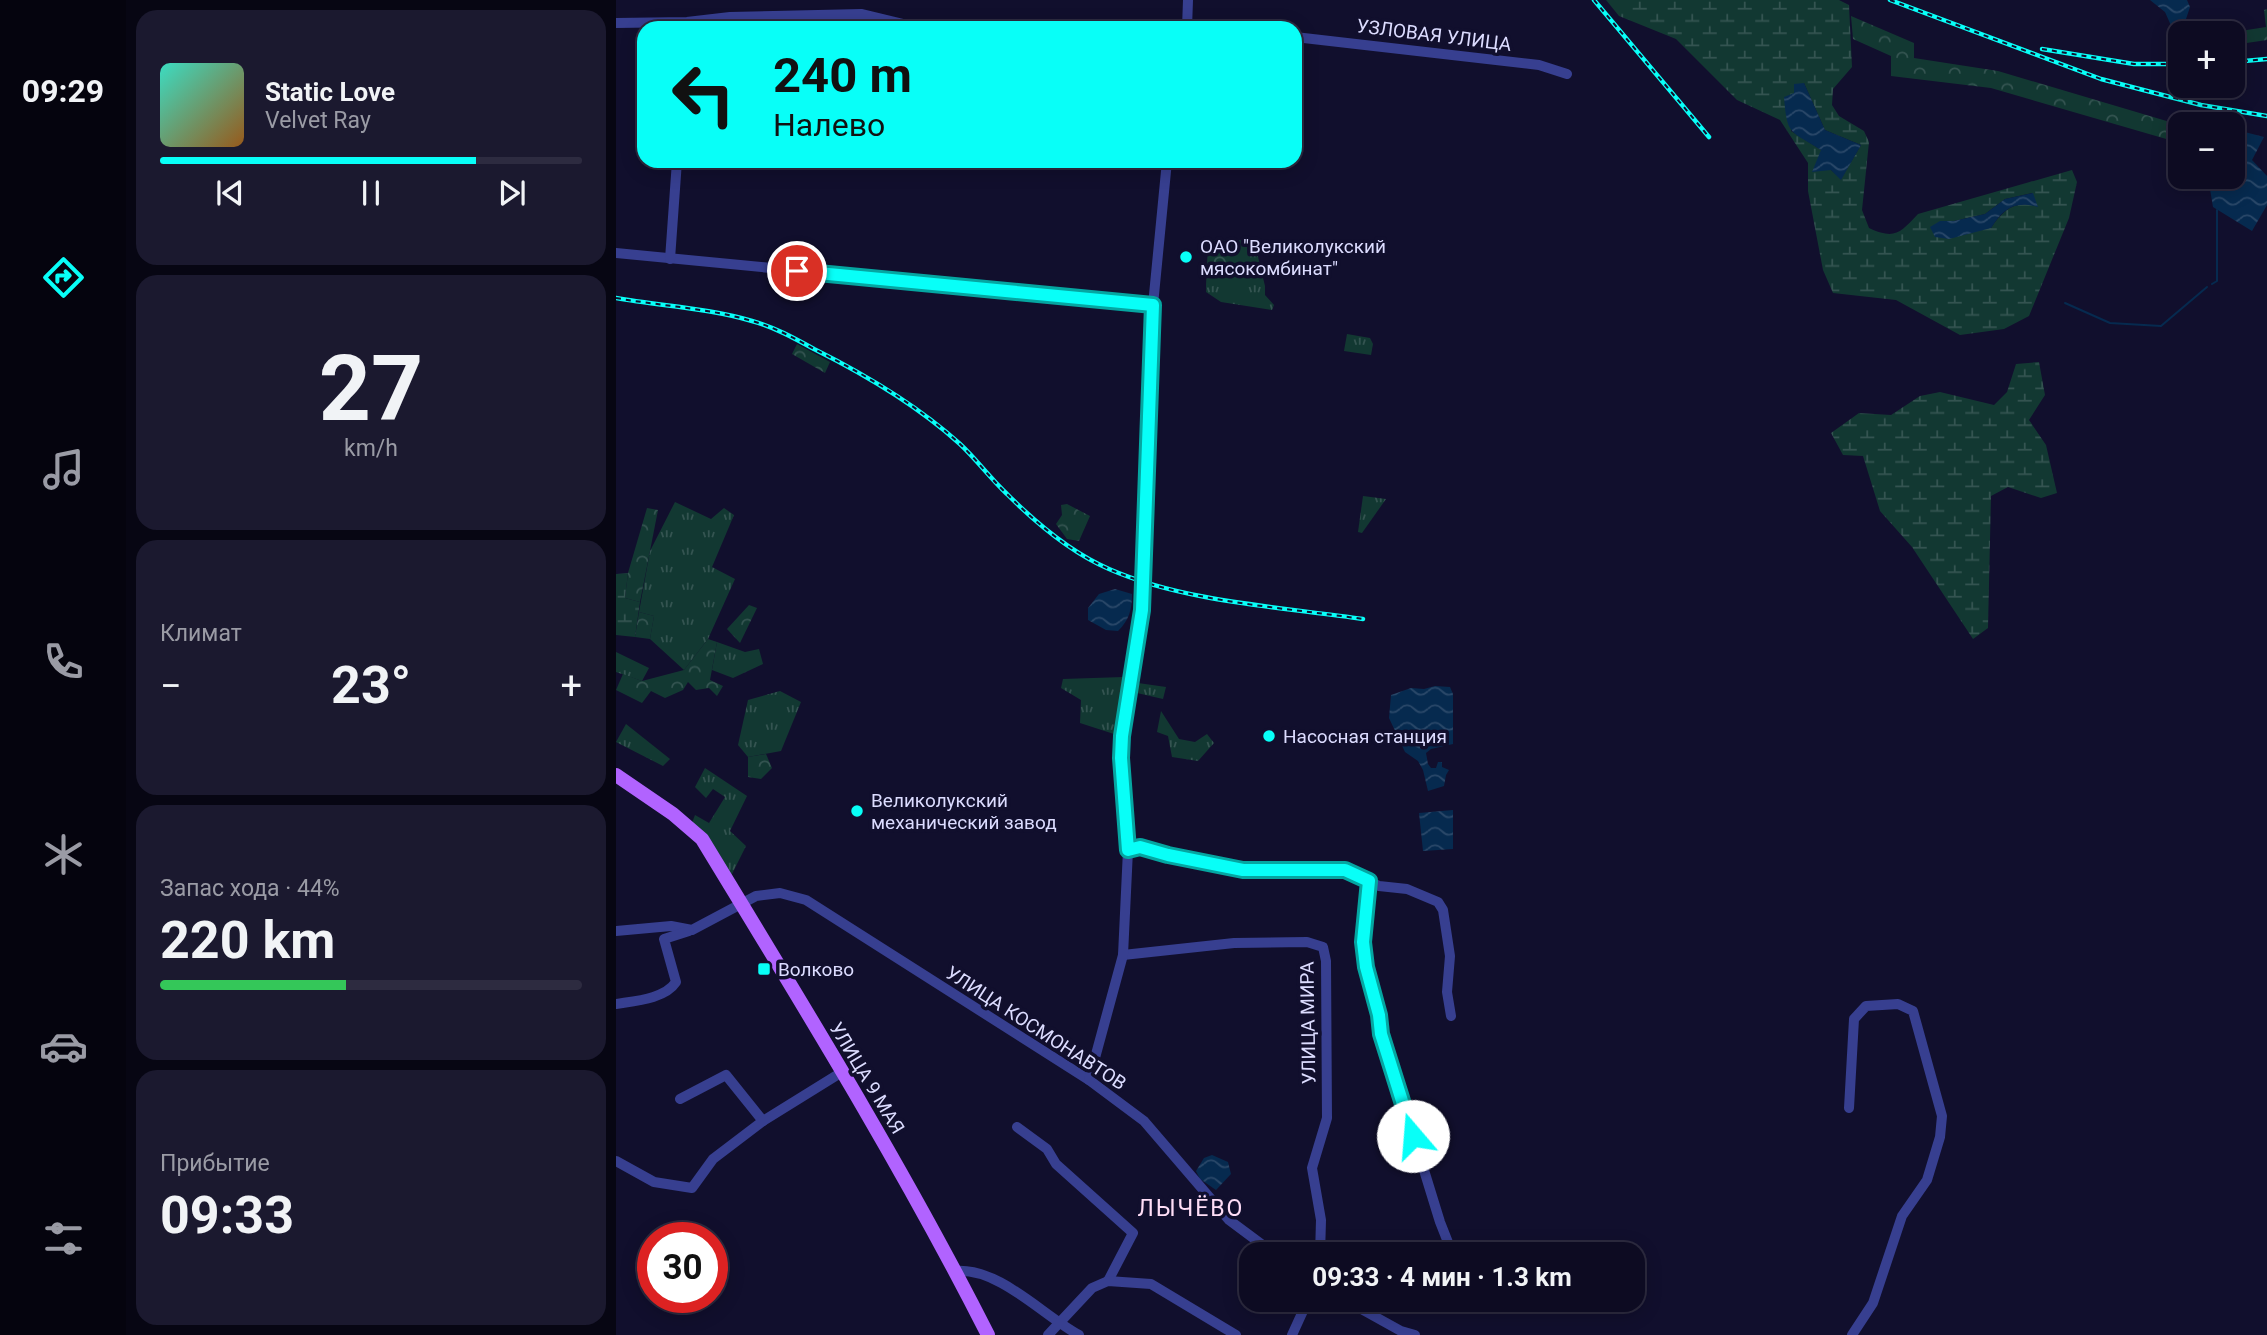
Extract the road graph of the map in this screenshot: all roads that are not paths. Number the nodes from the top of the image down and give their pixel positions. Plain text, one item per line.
1 (863, 0) edge
2 (1188, 0) edge
3 (862, 14) junction
4 (706, 21) edge
5 (890, 21) edge
6 (1187, 21) edge
7 (616, 23) edge
8 (637, 24) edge
9 (1302, 38) edge
10 (1567, 74) dead end
11 (676, 168) edge
12 (1166, 168) edge
13 (616, 253) edge
14 (670, 258) junction
15 (1153, 305) junction
16 (616, 775) edge
17 (1128, 850) junction
18 (1369, 881) junction
19 (741, 904) junction
20 (692, 930) junction
21 (616, 931) edge
22 (1123, 955) junction
23 (616, 1004) edge
24 (1451, 1016) dead end
25 (842, 1072) junction
26 (1088, 1080) junction
27 (680, 1099) dead end
28 (1849, 1108) dead end
29 (763, 1121) junction
30 (1017, 1127) dead end
31 (616, 1161) edge
32 (1259, 1242) edge
33 (1320, 1242) edge
34 (1447, 1242) edge
35 (956, 1271) junction
36 (1108, 1280) junction
37 (1303, 1312) edge
38 (1367, 1312) edge
39 (1058, 1324) junction
40 (988, 1335) edge
41 (1048, 1335) edge
42 (1079, 1335) edge
43 (1236, 1335) edge
44 (1292, 1335) edge
45 (1415, 1335) edge
46 (1852, 1335) edge

1 - 3 street
2 - 6 street
3 - 4 street
3 - 5 street
7 - 8 street
9 - 10 street, УЗЛОВАЯ УЛИЦА
11 - 14 street
12 - 15 street
13 - 14 street
14 - 15 street
15 - 17 street
16 - 19 main road, УЛИЦА 9 МАЯ
17 - 18 street
17 - 22 street
18 - 24 street
18 - 34 street
19 - 20 street, УЛИЦА КОСМОНАВТОВ
19 - 25 main road, УЛИЦА 9 МАЯ
19 - 26 street, УЛИЦА КОСМОНАВТОВ
20 - 21 street
20 - 23 street
22 - 26 street
22 - 33 street, УЛИЦА МИРА
25 - 29 street
25 - 35 main road, УЛИЦА 9 МАЯ
26 - 32 street, УЛИЦА КОСМОНАВТОВ
27 - 29 street
28 - 46 street
29 - 31 street
30 - 36 street
35 - 39 street
35 - 40 main road, УЛИЦА 9 МАЯ
36 - 39 street
36 - 43 street
37 - 44 street
38 - 45 street
39 - 41 street
39 - 42 street

